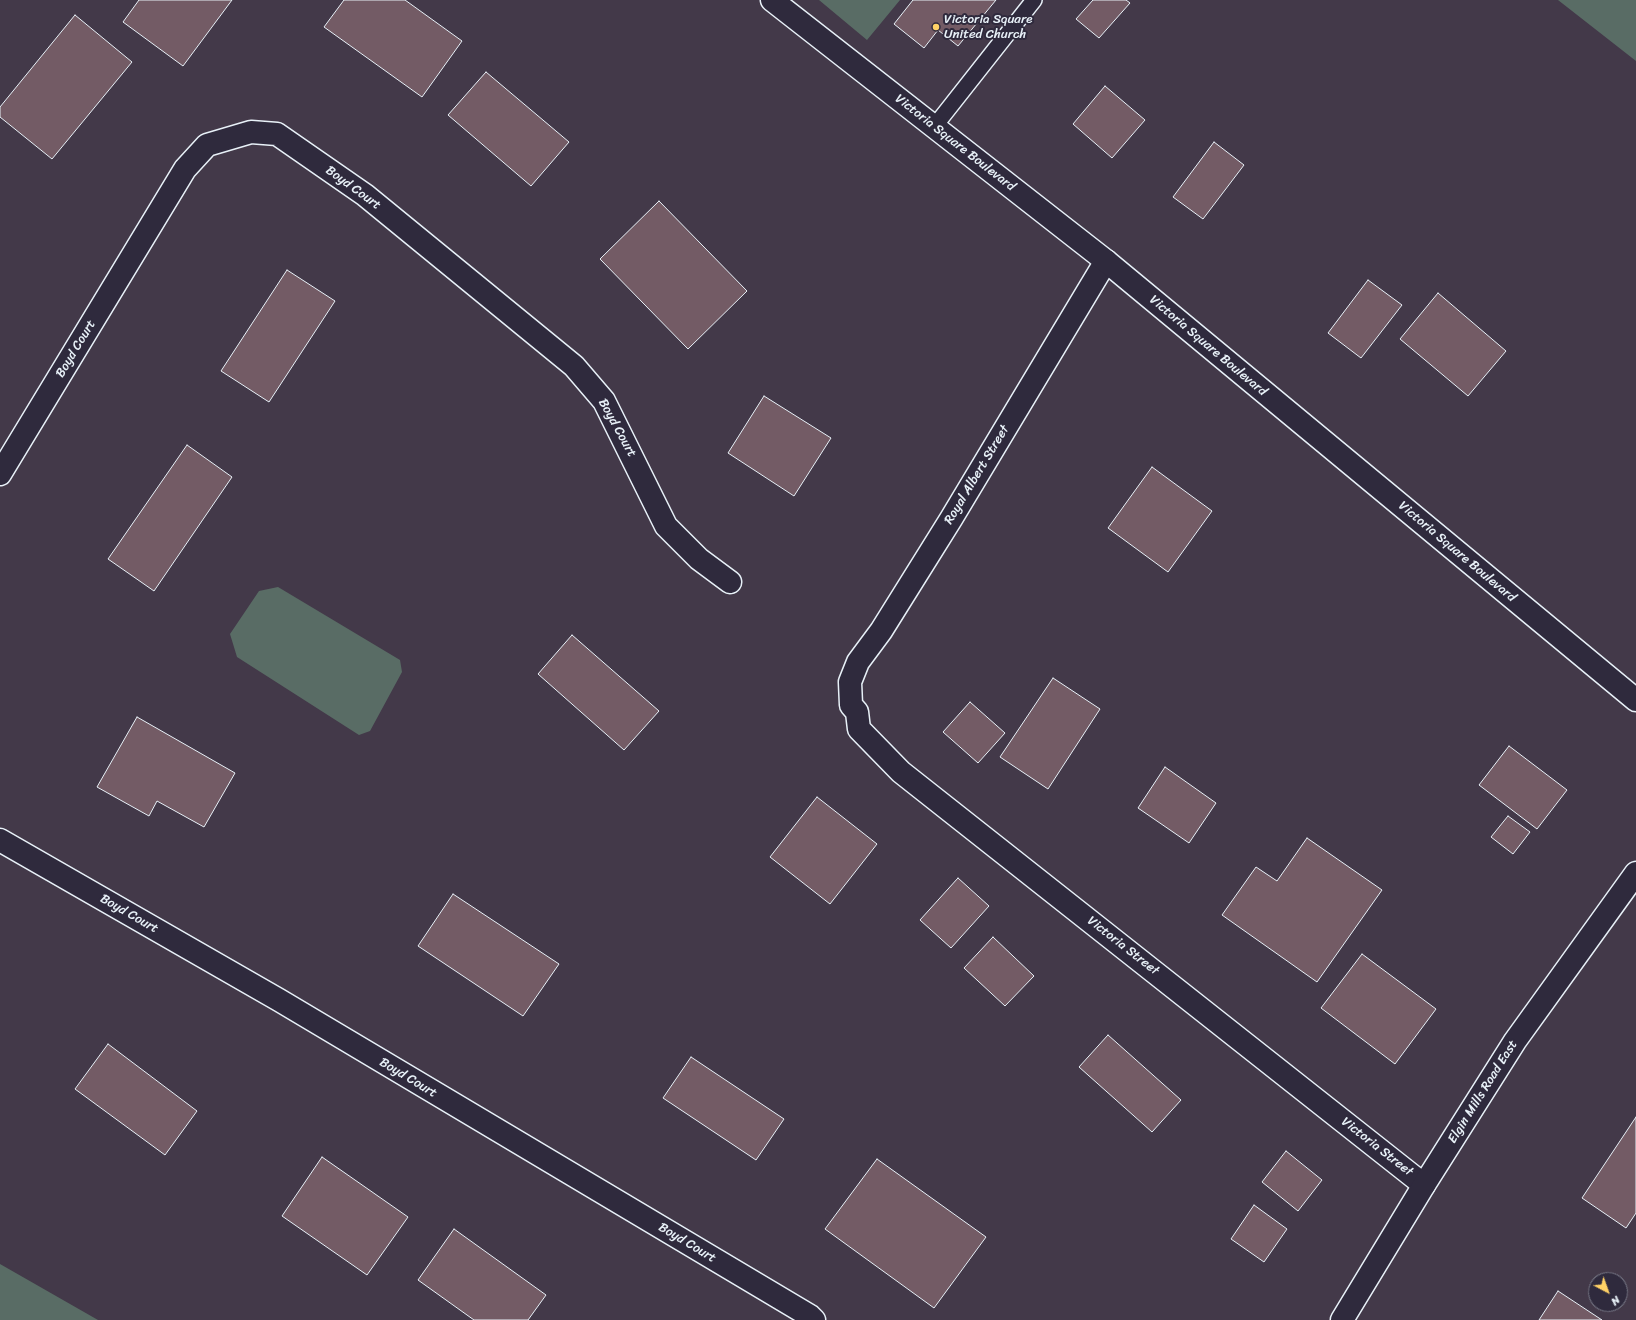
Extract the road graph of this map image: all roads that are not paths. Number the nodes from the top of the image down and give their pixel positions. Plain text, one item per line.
1 (772, 0) edge
2 (1034, 0) edge
3 (934, 127) junction
4 (1106, 261) junction
5 (0, 474) edge
6 (730, 582) dead end
7 (850, 688) joint
8 (1636, 700) edge
9 (0, 840) edge
10 (1636, 873) edge
11 (1424, 1184) junction
12 (814, 1320) edge
13 (1342, 1320) edge

1 - 3 street, Victoria Square Boulevard
2 - 3 lane
3 - 4 street, Victoria Square Boulevard
4 - 7 street, Royal Albert Street
4 - 8 street, Victoria Square Boulevard
5 - 6 street, Boyd Court
7 - 11 street, Victoria Street
9 - 12 street, Boyd Court
10 - 11 street, Elgin Mills Road East
11 - 13 street, Elgin Mills Road East

